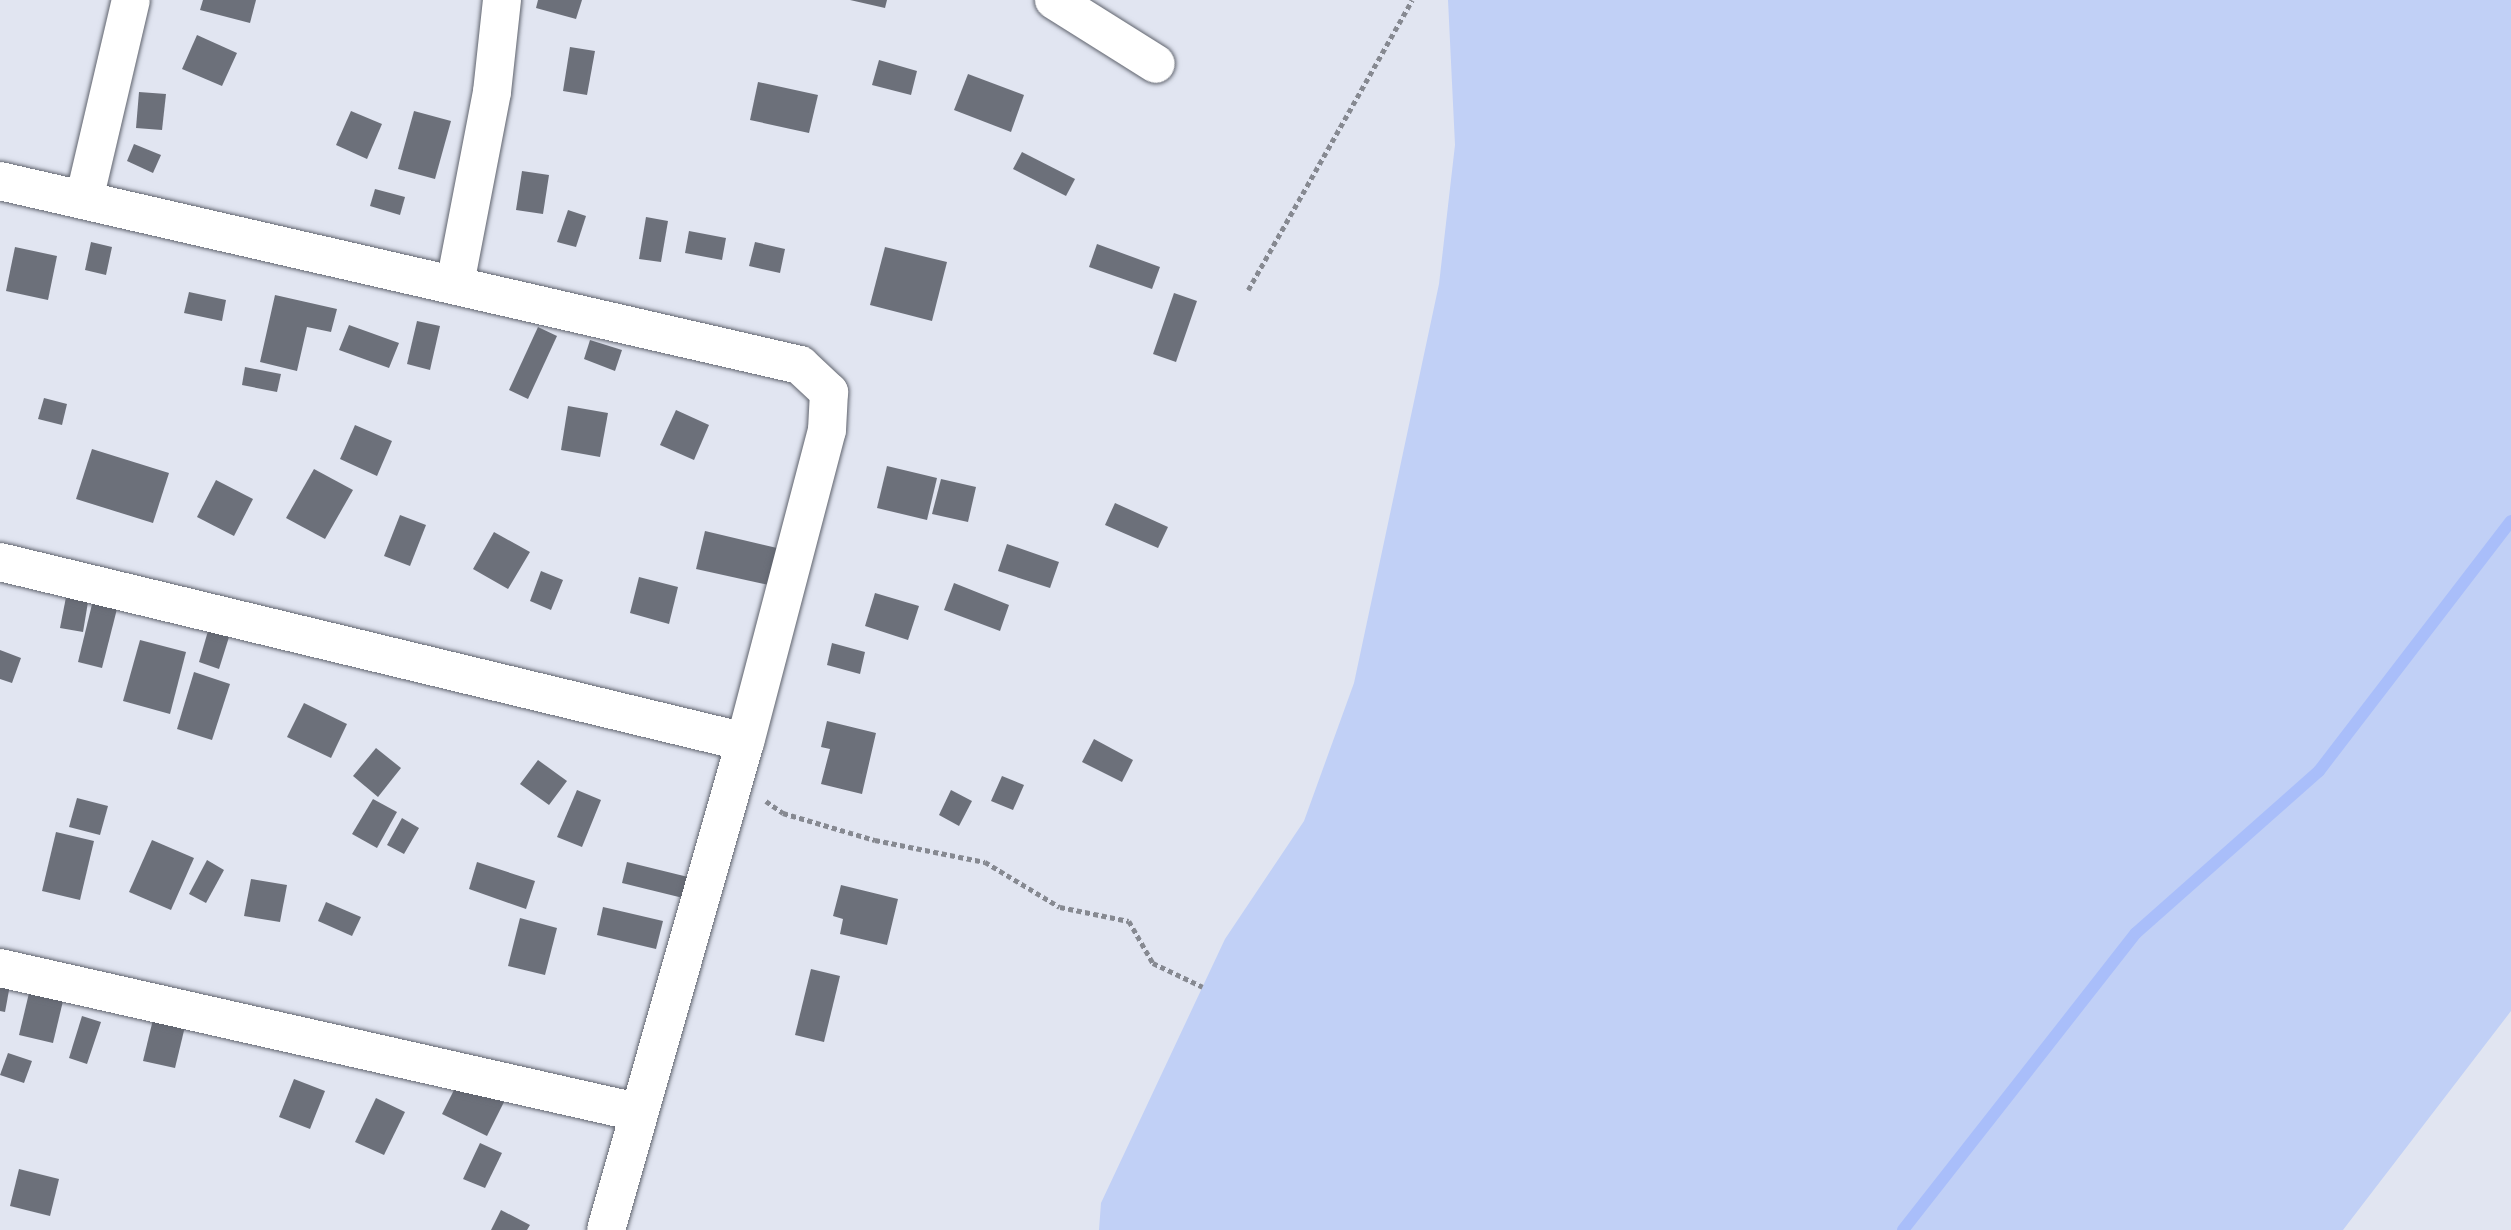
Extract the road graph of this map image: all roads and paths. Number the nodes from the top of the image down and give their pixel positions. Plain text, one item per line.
1 (131, 0) edge
2 (502, 0) edge
3 (1054, 0) edge
4 (1412, 0) edge
5 (1156, 64) dead end
6 (0, 181) edge
7 (84, 200) junction
8 (455, 284) junction
9 (1248, 290) dead end
10 (0, 562) edge
11 (745, 742) junction
12 (734, 778) junction
13 (0, 968) edge
14 (1203, 987) dead end
15 (637, 1112) junction
16 (606, 1230) edge

1 - 7 street
2 - 8 street
3 - 5 street
4 - 9 path
6 - 7 street
7 - 8 street
8 - 11 street
10 - 11 street
11 - 12 street
12 - 14 path
12 - 15 street
13 - 15 street
15 - 16 street

